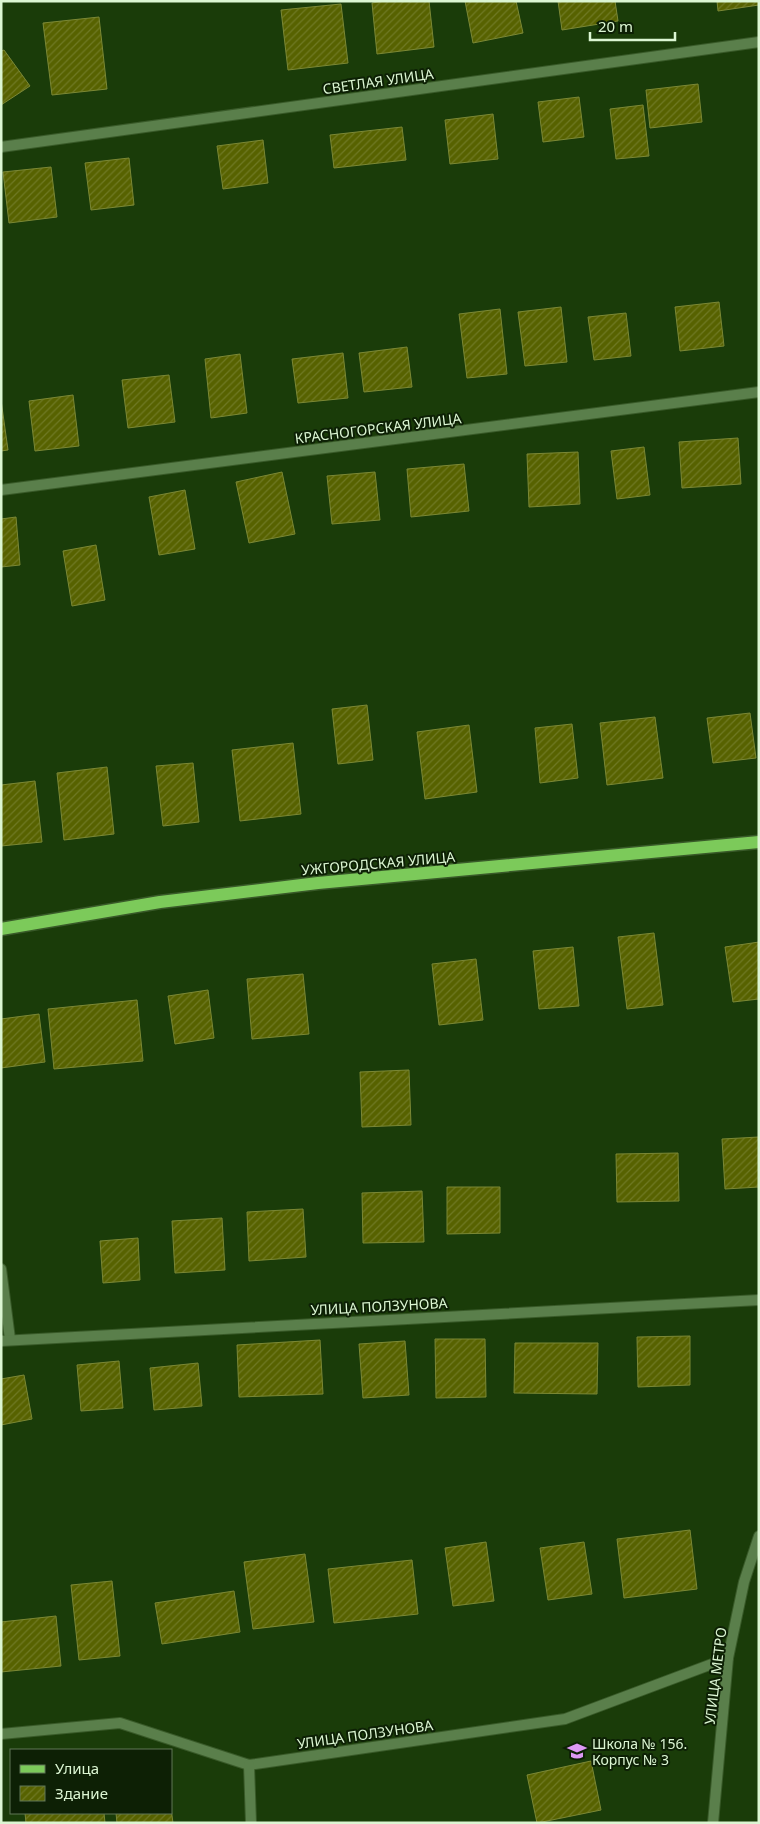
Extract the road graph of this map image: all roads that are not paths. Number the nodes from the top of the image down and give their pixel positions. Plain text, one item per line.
1 (759, 42) edge
2 (1, 147) edge
3 (759, 392) edge
4 (1, 490) edge
5 (759, 842) edge
6 (1, 929) edge
7 (1, 1269) edge
8 (759, 1300) edge
9 (6, 1340) edge
10 (759, 1536) edge
11 (728, 1658) junction
12 (1, 1734) edge
13 (249, 1765) junction
14 (251, 1823) edge
15 (713, 1823) edge

1 - 2 street, СВЕТЛАЯ УЛИЦА
3 - 4 street, КРАСНОГОРСКАЯ УЛИЦА
5 - 6 main road, УЖГОРОДСКАЯ УЛИЦА
7 - 9 street
8 - 9 street, УЛИЦА ПОЛЗУНОВА
10 - 11 street, УЛИЦА МЕТРО
11 - 13 street, УЛИЦА ПОЛЗУНОВА
11 - 15 street, УЛИЦА МЕТРО
12 - 13 street, УЛИЦА ПОЛЗУНОВА
13 - 14 street

